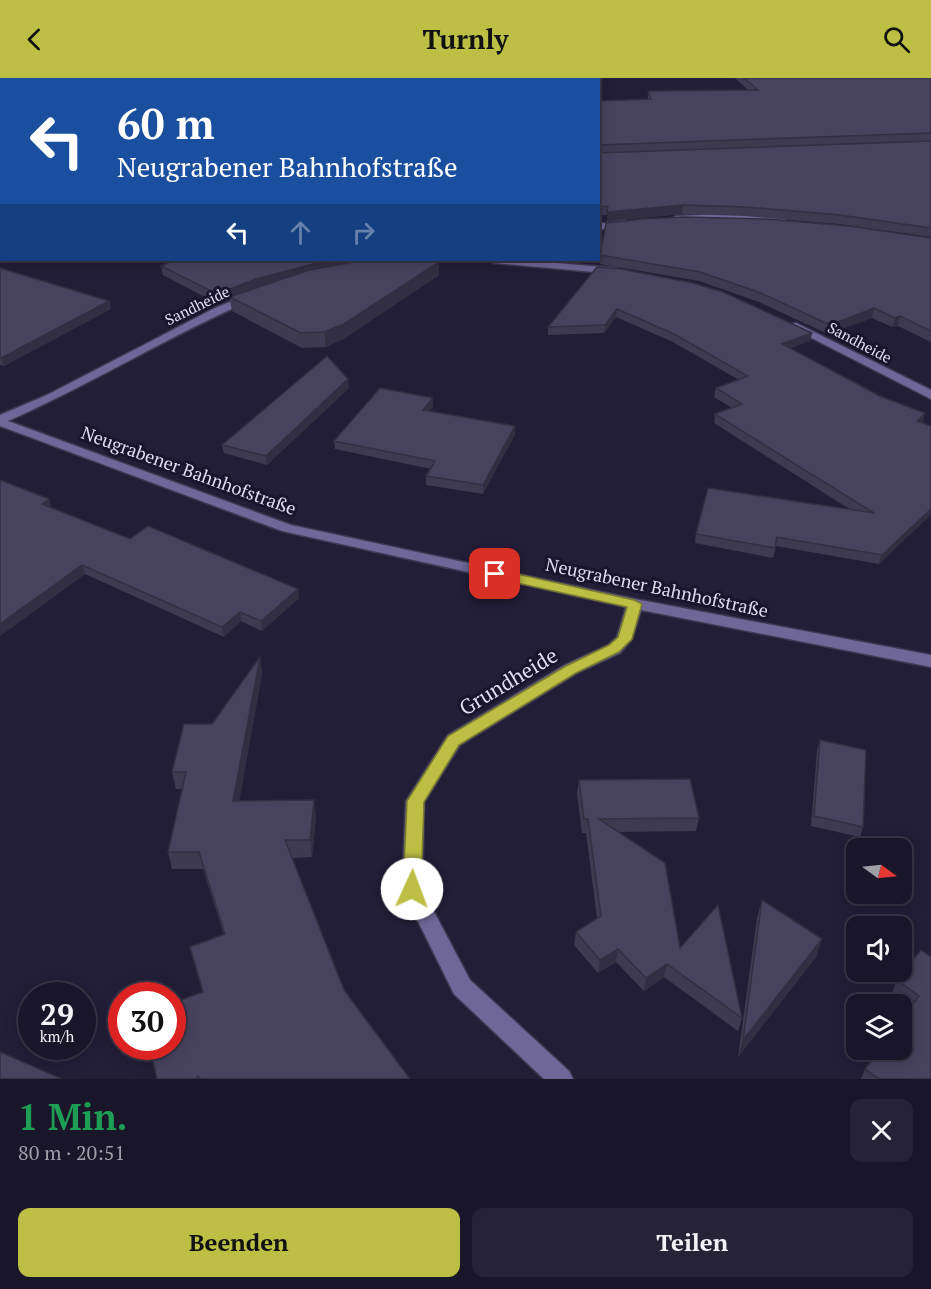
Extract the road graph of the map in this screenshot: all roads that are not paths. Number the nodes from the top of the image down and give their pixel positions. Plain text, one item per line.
1 (660, 220) edge
2 (787, 221) edge
3 (637, 222) edge
4 (600, 226) edge
5 (505, 261) edge
6 (633, 273) edge
7 (258, 294) edge
8 (789, 323) edge
9 (931, 394) edge
10 (0, 421) edge
11 (634, 604) junction
12 (931, 661) edge
13 (561, 1079) edge

1 - 2 street
3 - 4 street
5 - 6 street
7 - 10 street, Sandheide
8 - 9 street, Sandheide
10 - 11 street, Neugrabener Bahnhofstraße
11 - 12 street, Neugrabener Bahnhofstraße
11 - 13 street, Grundheide

